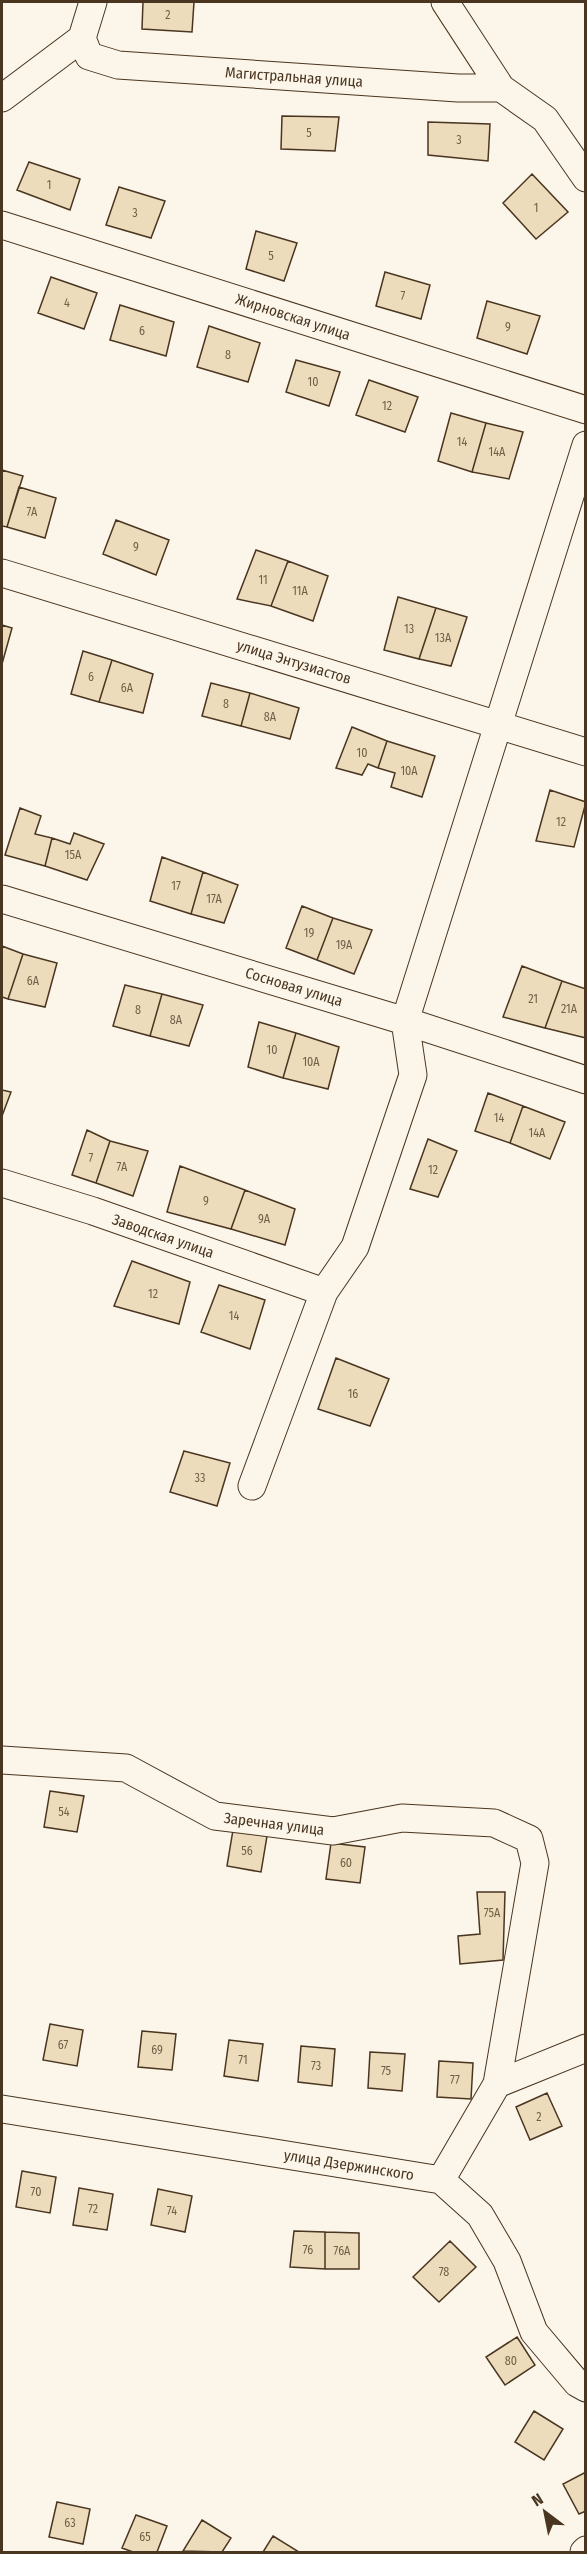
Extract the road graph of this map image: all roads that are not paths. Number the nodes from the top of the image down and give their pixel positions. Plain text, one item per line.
1 (93, 2) edge
2 (445, 2) edge
3 (86, 47) junction
4 (501, 88) junction
5 (2, 98) edge
6 (585, 178) edge
7 (2, 225) edge
8 (585, 410) edge
9 (585, 445) edge
10 (2, 573) edge
11 (497, 725) junction
12 (585, 752) edge
13 (2, 899) edge
14 (405, 1021) junction
15 (585, 1080) edge
16 (2, 1183) edge
17 (324, 1292) junction
18 (252, 1486) dead end
19 (2, 1760) edge
20 (585, 2048) edge
21 (497, 2084) junction
22 (2, 2109) edge
23 (441, 2180) junction
24 (585, 2388) edge

1 - 3 street
2 - 4 street
3 - 4 street, Магистральная улица
3 - 5 street
4 - 6 street
7 - 8 street, Жирновская улица
9 - 11 street
10 - 11 street, улица Энтузиастов
11 - 12 street, улица Энтузиастов
11 - 14 street
13 - 14 street, Сосновая улица
14 - 15 street, Сосновая улица
14 - 17 street
16 - 17 street, Заводская улица
17 - 18 street
19 - 21 street, Заречная улица
20 - 21 street
21 - 23 street
22 - 23 street, улица Дзержинского
23 - 24 street

